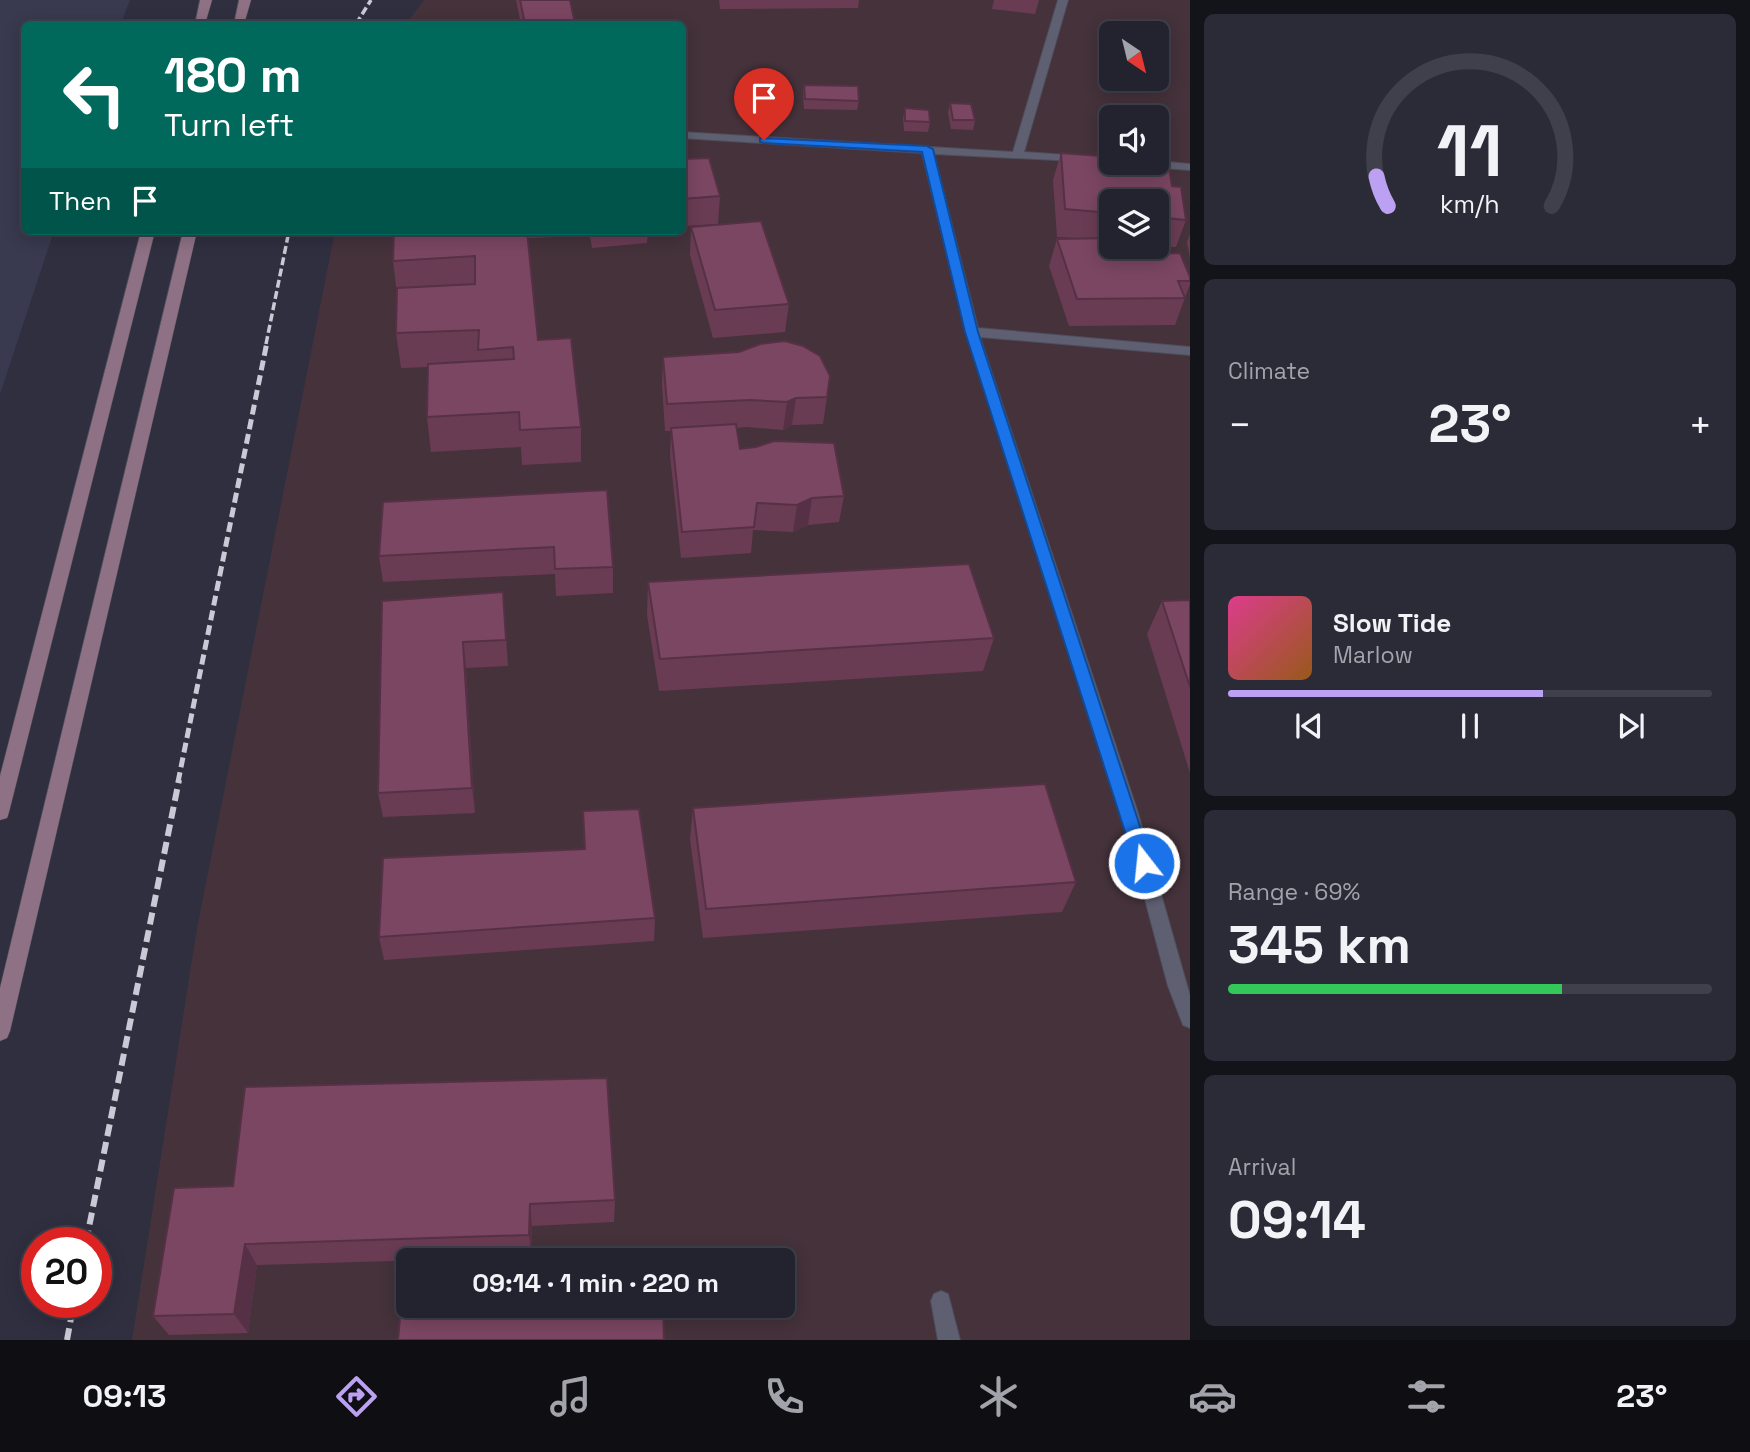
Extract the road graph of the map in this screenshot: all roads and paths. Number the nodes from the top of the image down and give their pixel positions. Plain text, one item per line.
1 (206, 0) edge
2 (245, 0) edge
3 (1063, 0) edge
4 (201, 21) edge
5 (240, 21) edge
6 (686, 135) edge
7 (927, 149) junction
8 (1018, 154) junction
9 (1099, 160) edge
10 (1169, 166) edge
11 (1190, 167) edge
12 (147, 235) edge
13 (189, 235) edge
14 (972, 332) junction
15 (1190, 351) edge
16 (4, 792) edge
17 (0, 812) edge
18 (1190, 1019) edge
19 (0, 1031) edge
20 (941, 1301) dead end
21 (949, 1340) edge

1 - 4 main road
2 - 5 main road
3 - 8 lane
6 - 7 lane
7 - 8 lane
7 - 14 lane
8 - 9 lane
10 - 11 lane
12 - 16 main road
13 - 19 main road
14 - 15 lane
14 - 18 lane
16 - 17 main road
20 - 21 lane

